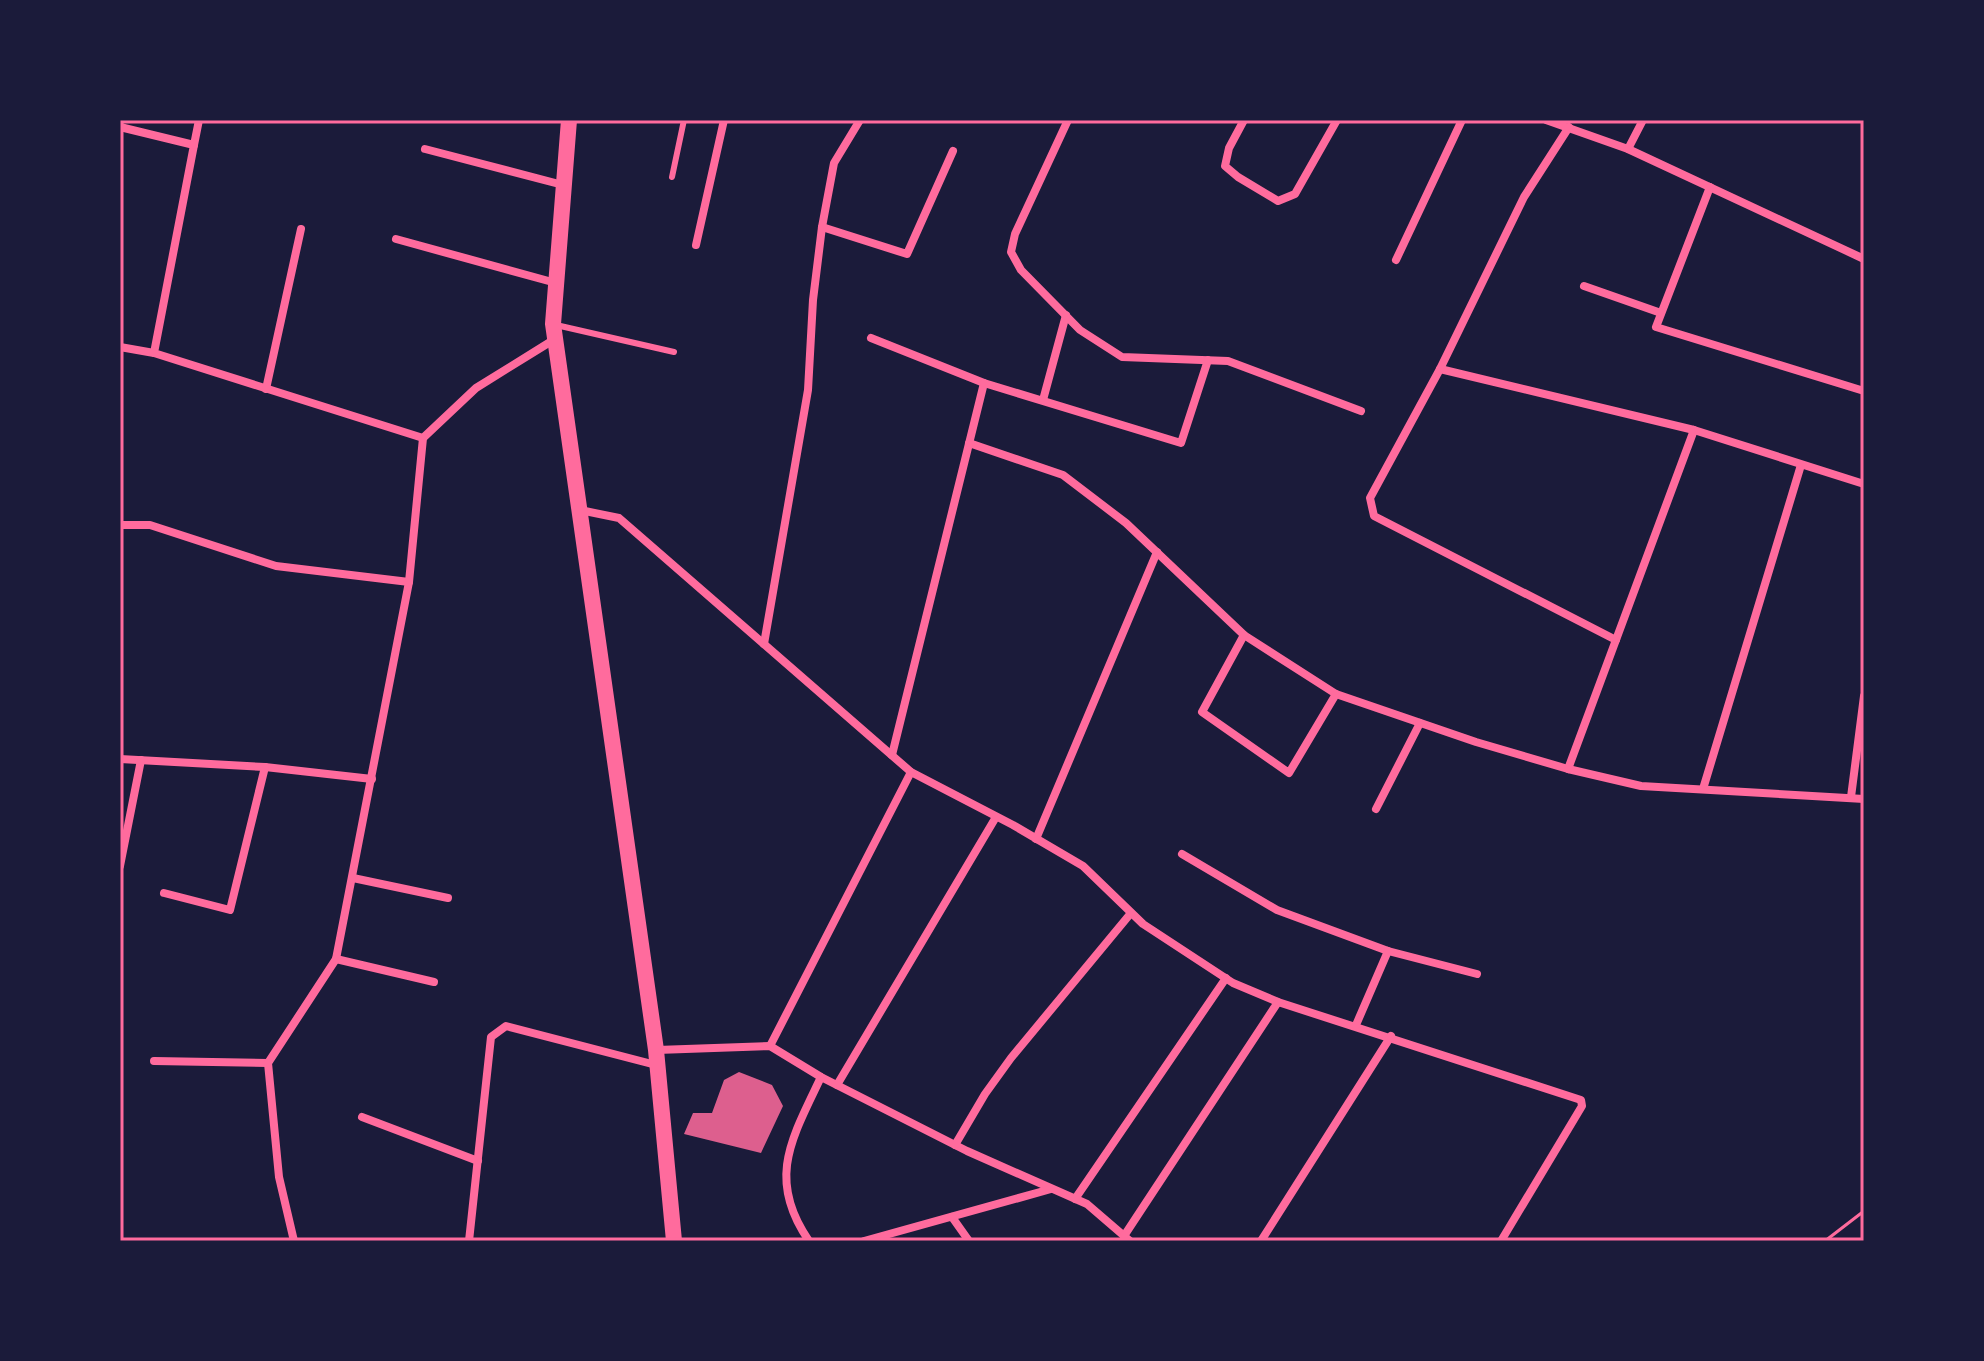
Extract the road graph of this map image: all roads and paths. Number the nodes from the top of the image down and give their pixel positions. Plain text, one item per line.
1 (199, 120) edge
2 (569, 120) edge
3 (684, 120) edge
4 (724, 120) edge
5 (860, 120) edge
6 (1068, 120) edge
7 (1244, 120) edge
8 (1337, 120) edge
9 (1462, 120) edge
10 (1546, 120) edge
11 (1643, 120) edge
12 (120, 127) edge
13 (1569, 127) junction
14 (194, 145) junction
15 (425, 149) dead end
16 (1628, 149) junction
17 (953, 151) dead end
18 (672, 177) dead end
19 (564, 185) junction
20 (1710, 187) junction
21 (822, 227) junction
22 (301, 229) dead end
23 (396, 239) dead end
24 (696, 245) dead end
25 (1864, 259) edge
26 (1396, 260) dead end
27 (556, 283) junction
28 (1584, 286) dead end
29 (1661, 313) junction
30 (1066, 315) junction
31 (554, 331) junction
32 (871, 338) dead end
33 (120, 347) edge
34 (674, 352) dead end
35 (154, 353) junction
36 (1208, 360) junction
37 (1440, 369) junction
38 (984, 383) junction
39 (266, 389) junction
40 (1864, 391) edge
41 (1043, 400) junction
42 (1361, 411) dead end
43 (1694, 430) junction
44 (423, 438) junction
45 (969, 443) junction
46 (1801, 465) junction
47 (1864, 484) edge
48 (580, 510) junction
49 (120, 525) edge
50 (1157, 552) junction
51 (409, 582) junction
52 (1244, 635) junction
53 (1616, 640) junction
54 (764, 644) junction
55 (1336, 694) junction
56 (1864, 696) edge
57 (1420, 723) junction
58 (892, 755) junction
59 (120, 759) edge
60 (141, 760) junction
61 (265, 767) junction
62 (1568, 769) junction
63 (911, 772) junction
64 (372, 779) junction
65 (1703, 789) junction
66 (1851, 797) junction
67 (1864, 799) edge
68 (1376, 809) dead end
69 (996, 817) junction
70 (1036, 839) junction
71 (1182, 854) dead end
72 (120, 866) edge
73 (353, 878) junction
74 (164, 893) dead end
75 (448, 898) dead end
76 (1131, 913) junction
77 (1388, 951) junction
78 (336, 959) junction
79 (1477, 974) dead end
80 (1226, 978) junction
81 (434, 982) dead end
82 (1278, 1002) junction
83 (1356, 1025) junction
84 (1391, 1036) junction
85 (770, 1046) junction
86 (657, 1058) junction
87 (154, 1061) dead end
88 (268, 1063) junction
89 (821, 1077) junction
90 (837, 1085) junction
91 (362, 1117) dead end
92 (955, 1145) junction
93 (478, 1161) junction
94 (1051, 1189) junction
95 (1075, 1199) junction
96 (1864, 1211) edge
97 (952, 1217) junction
98 (1127, 1238) edge
99 (294, 1241) edge
100 (469, 1241) edge
101 (674, 1241) edge
102 (809, 1241) edge
103 (864, 1241) edge
104 (969, 1241) edge
105 (1261, 1241) edge
106 (1501, 1241) edge
107 (1825, 1241) edge

1 - 14 street
2 - 19 main road
3 - 18 lane
4 - 24 street
5 - 21 street
6 - 30 street
7 - 8 street
9 - 26 street
10 - 13 street
11 - 16 street
12 - 14 street
13 - 16 street
13 - 37 street
14 - 35 street
15 - 19 street
16 - 20 street
17 - 21 street
19 - 27 main road
20 - 25 street
20 - 29 street
21 - 54 street
22 - 39 street
23 - 27 street
27 - 31 main road
28 - 29 street
29 - 40 street
30 - 36 street
30 - 41 street
31 - 34 lane
31 - 44 street
31 - 48 main road
32 - 38 street
33 - 35 street
35 - 39 street
36 - 41 street
36 - 42 street
37 - 43 street
37 - 53 street
38 - 41 street
38 - 45 street
39 - 44 street
43 - 46 street
43 - 53 street
44 - 51 street
45 - 50 street
45 - 58 street
46 - 47 street
46 - 65 street
48 - 54 street
48 - 86 main road
49 - 51 street
50 - 52 street
50 - 70 street
51 - 64 street
52 - 55 street
52 - 55 street
53 - 62 street
54 - 58 street
55 - 57 street
56 - 66 street
57 - 62 street
57 - 68 street
58 - 63 street
59 - 60 street
60 - 61 street
60 - 72 street
61 - 64 street
61 - 74 street
62 - 65 street
63 - 69 street
63 - 85 street
64 - 73 street
65 - 66 street
66 - 67 street
69 - 70 street
69 - 90 street
70 - 76 street
71 - 77 street
73 - 75 street
73 - 78 street
76 - 80 street
76 - 92 street
77 - 79 street
77 - 83 street
78 - 81 street
78 - 88 street
80 - 82 street
80 - 95 street
82 - 83 street
82 - 98 street
83 - 84 street
84 - 105 street
84 - 106 street
85 - 86 street
85 - 89 street
86 - 93 street
86 - 101 main road
87 - 88 street
88 - 99 street
89 - 90 street
89 - 102 street
90 - 92 street
91 - 93 street
92 - 94 street
93 - 100 street
94 - 95 street
94 - 97 street
95 - 98 street
96 - 107 path
97 - 103 street
97 - 104 street

